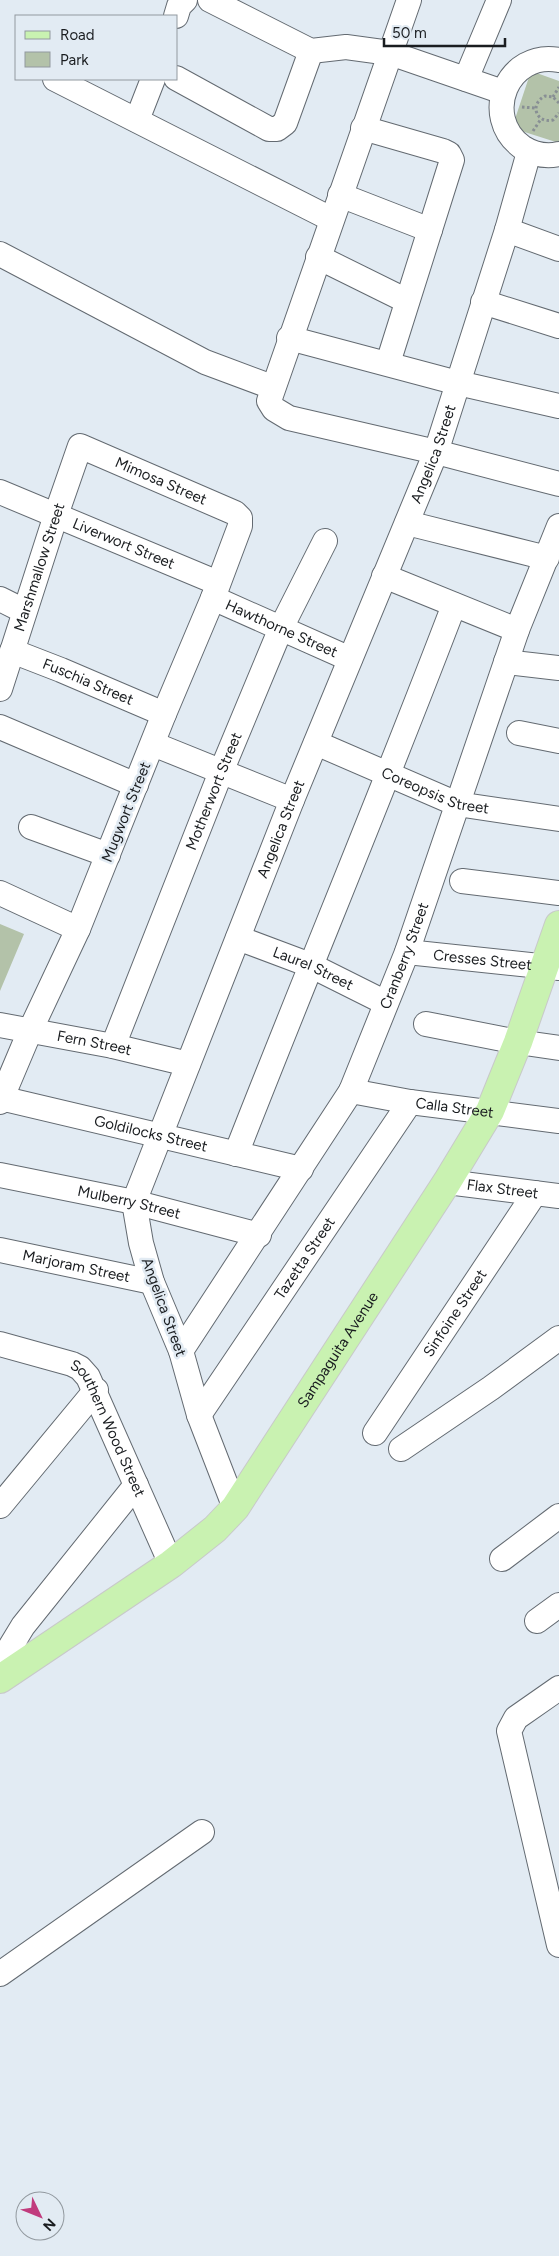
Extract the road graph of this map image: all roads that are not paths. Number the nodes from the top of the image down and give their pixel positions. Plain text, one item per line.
1 (185, 0) edge
2 (210, 0) edge
3 (409, 0) edge
4 (499, 0) edge
5 (176, 15) edge
6 (311, 51) junction
7 (390, 53) junction
8 (559, 60) edge
9 (178, 79) edge
10 (466, 79) junction
11 (57, 80) edge
12 (153, 80) edge
13 (503, 92) junction
14 (137, 120) junction
15 (363, 128) junction
16 (529, 152) junction
17 (559, 154) edge
18 (340, 195) junction
19 (331, 219) junction
20 (430, 230) junction
21 (506, 230) junction
22 (559, 249) edge
23 (0, 254) edge
24 (318, 257) junction
25 (407, 301) junction
26 (483, 302) junction
27 (559, 326) edge
28 (289, 338) junction
29 (388, 363) junction
30 (458, 383) junction
31 (272, 387) junction
32 (559, 406) edge
33 (80, 446) joint
34 (436, 452) junction
35 (559, 484) edge
36 (0, 492) edge
37 (56, 515) junction
38 (240, 518) joint
39 (407, 523) junction
40 (559, 526) edge
41 (325, 541) dead end
42 (547, 558) junction
43 (384, 576) junction
44 (216, 590) junction
45 (0, 600) edge
46 (454, 605) junction
47 (24, 611) junction
48 (281, 628) junction
49 (517, 630) junction
50 (12, 651) junction
51 (350, 659) junction
52 (506, 662) junction
53 (559, 668) edge
54 (0, 689) edge
55 (164, 714) junction
56 (0, 727) edge
57 (518, 733) dead end
58 (559, 741) edge
59 (316, 743) junction
60 (153, 744) junction
61 (221, 772) junction
62 (390, 774) junction
63 (136, 785) junction
64 (292, 800) junction
65 (457, 804) junction
66 (559, 818) edge
67 (31, 827) dead end
68 (108, 855) junction
69 (462, 881) dead end
70 (0, 893) edge
71 (559, 893) edge
72 (559, 925) edge
73 (78, 928) junction
74 (238, 938) junction
75 (407, 952) junction
76 (310, 965) junction
77 (551, 967) edge
78 (386, 1003) junction
79 (426, 1024) dead end
80 (0, 1025) edge
81 (30, 1032) junction
82 (518, 1042) junction
83 (113, 1046) junction
84 (559, 1048) edge
85 (188, 1064) junction
86 (351, 1091) junction
87 (0, 1100) edge
88 (410, 1102) junction
89 (490, 1111) junction
90 (559, 1121) edge
91 (160, 1135) junction
92 (236, 1154) junction
93 (301, 1168) junction
94 (0, 1175) edge
95 (447, 1182) junction
96 (535, 1193) junction
97 (559, 1196) edge
98 (134, 1202) junction
99 (259, 1235) junction
100 (0, 1250) edge
101 (152, 1282) junction
102 (559, 1338) edge
103 (3, 1349) edge
104 (181, 1351) junction
105 (96, 1390) junction
106 (199, 1415) junction
107 (375, 1433) dead end
108 (401, 1448) dead end
109 (136, 1485) junction
110 (0, 1506) edge
111 (235, 1508) junction
112 (559, 1516) edge
113 (502, 1559) dead end
114 (171, 1564) junction
115 (559, 1606) edge
116 (537, 1621) dead end
117 (8, 1662) edge
118 (559, 1688) edge
119 (202, 1832) dead end
120 (559, 1945) edge
121 (0, 1974) edge

1 - 5 street
2 - 6 street
3 - 7 street
4 - 10 street
6 - 7 street
6 - 9 street
7 - 10 street
7 - 15 street
8 - 13 street
10 - 13 street
11 - 14 street
12 - 14 street
13 - 16 street
14 - 19 street
15 - 18 street
15 - 20 street
16 - 17 street
16 - 21 street, Angelica Street
18 - 19 street
18 - 20 street
19 - 24 street
20 - 25 street
21 - 22 street
21 - 26 street, Angelica Street
23 - 31 street
24 - 25 street
24 - 28 street
25 - 29 street
26 - 27 street
26 - 30 street, Angelica Street
28 - 29 street
28 - 31 street
29 - 30 street
30 - 32 street
30 - 34 street, Angelica Street
31 - 34 street
33 - 37 street, Marshmallow Street
33 - 38 street, Mimosa Street
34 - 35 street
34 - 39 street, Angelica Street
36 - 37 street, Liverwort Street
37 - 44 street, Liverwort Street
37 - 47 street, Marshmallow Street
38 - 44 street, Mugwort Street
39 - 42 street
39 - 43 street, Angelica Street
40 - 42 street, Cranberry Street
41 - 48 street, Motherwort Street
42 - 49 street, Cranberry Street
43 - 46 street
43 - 51 street, Angelica Street
44 - 48 street, Hawthorne Street
44 - 55 street, Mugwort Street
45 - 47 street
46 - 49 street
46 - 62 street
47 - 50 street, Marshmallow Street
48 - 51 street, Hawthorne Street
48 - 61 street, Motherwort Street
49 - 52 street, Cranberry Street
50 - 54 street, Marshmallow Street
50 - 55 street, Fuschia Street
51 - 59 street, Angelica Street
52 - 53 street
52 - 65 street, Cranberry Street
55 - 60 street, Mugwort Street
56 - 63 street
57 - 58 street
59 - 62 street, Coreopsis Street
59 - 64 street, Angelica Street
60 - 61 street
60 - 63 street, Mugwort Street
61 - 64 street
61 - 83 street, Motherwort Street
62 - 65 street, Coreopsis Street
62 - 76 street
63 - 68 street, Mugwort Street
64 - 74 street, Angelica Street
65 - 66 street, Coreopsis Street
65 - 75 street, Cranberry Street
67 - 68 street
68 - 73 street, Mugwort Street
69 - 71 street
70 - 73 street
72 - 77 main road, Sampaguita Avenue
73 - 81 street, Mugwort Street
74 - 76 street, Laurel Street
74 - 85 street, Angelica Street
75 - 77 street, Cresses Street
75 - 78 street, Cranberry Street
76 - 78 street, Laurel Street
76 - 92 street
77 - 82 main road, Sampaguita Avenue
78 - 86 street, Cranberry Street
79 - 82 street
80 - 81 street, Fern Street
81 - 83 street, Fern Street
81 - 87 street, Mugwort Street
82 - 84 street
82 - 89 main road, Sampaguita Avenue
83 - 85 street, Fern Street
85 - 91 street, Angelica Street
86 - 88 street, Calla Street
86 - 93 street, Cranberry Street
87 - 91 street, Goldilocks Street
88 - 89 street, Calla Street
88 - 106 street, Tazetta Street
89 - 90 street, Calla Street
89 - 95 main road, Sampaguita Avenue
91 - 92 street, Goldilocks Street
91 - 98 street, Angelica Street
92 - 93 street, Goldilocks Street
93 - 99 street, Cranberry Street
94 - 98 street, Mulberry Street
95 - 96 street, Flax Street
95 - 111 main road, Sampaguita Avenue
96 - 97 street, Flax Street
96 - 107 street, Sinfoine Street
98 - 99 street, Mulberry Street
98 - 101 street, Angelica Street
99 - 104 street, Cranberry Street
100 - 101 street, Marjoram Street
101 - 104 street, Angelica Street
102 - 108 street
103 - 105 street, Southern Wood Street
104 - 106 street, Angelica Street
105 - 109 street, Southern Wood Street
105 - 110 street
106 - 111 street, Angelica Street
109 - 114 street, Southern Wood Street
109 - 117 street
111 - 114 main road, Sampaguita Avenue
112 - 113 street
114 - 117 main road, Sampaguita Avenue
115 - 116 street
118 - 120 street
119 - 121 street

